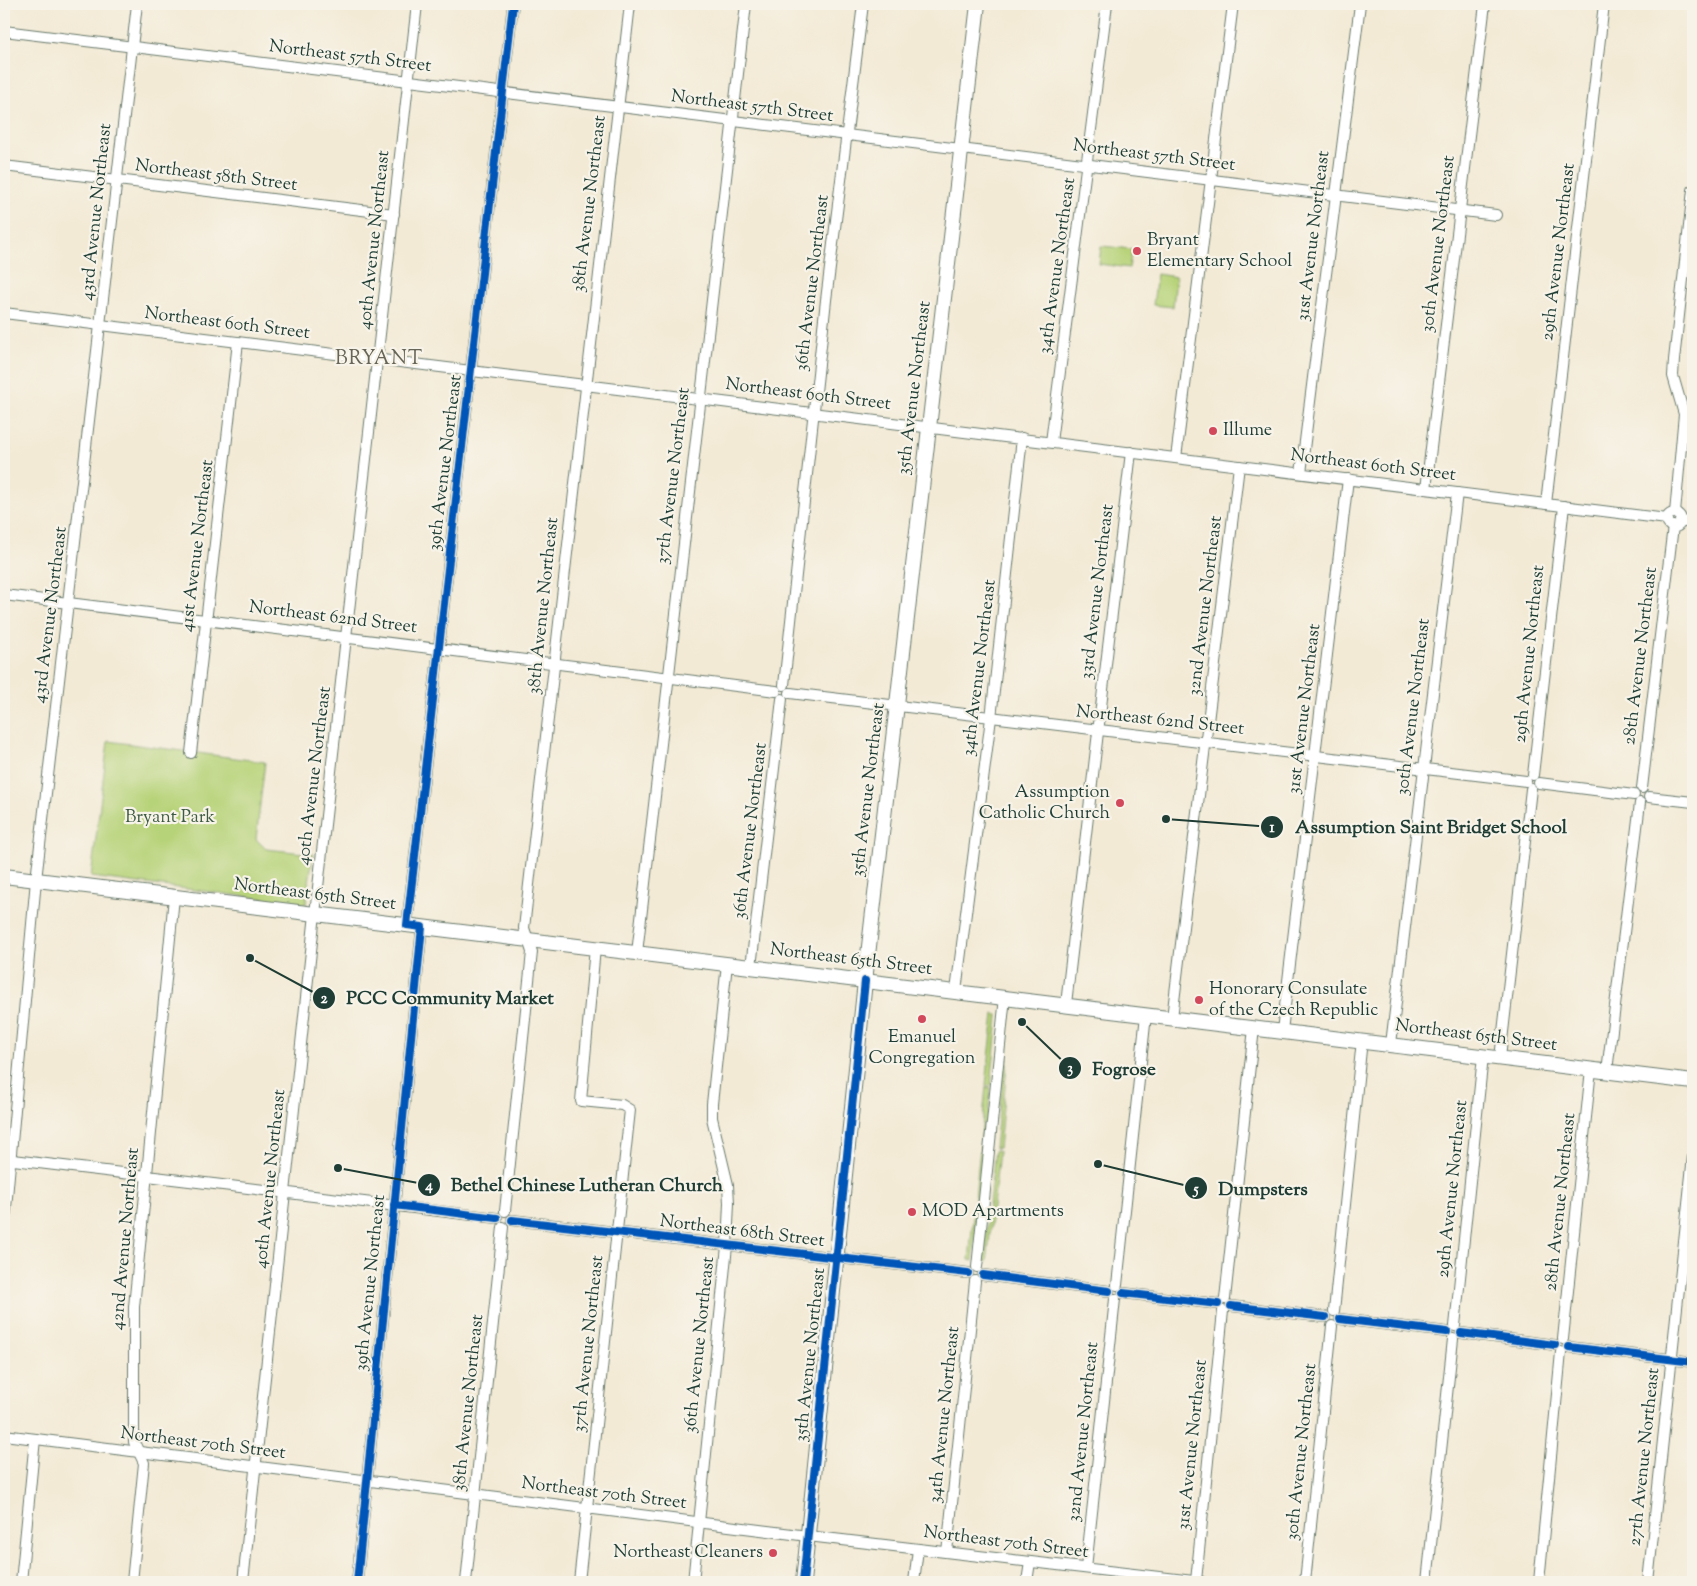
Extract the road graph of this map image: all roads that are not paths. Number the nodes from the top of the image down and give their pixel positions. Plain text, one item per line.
1 (137, 4) edge
2 (417, 4) edge
3 (513, 4) edge
4 (630, 4) edge
5 (746, 4) edge
6 (863, 4) edge
7 (978, 4) edge
8 (1107, 4) edge
9 (1233, 4) edge
10 (1360, 4) edge
11 (1486, 4) edge
12 (1604, 4) edge
13 (4, 32) edge
14 (132, 47) junction
15 (408, 81) junction
16 (503, 92) junction
17 (618, 106) junction
18 (732, 121) junction
19 (848, 135) junction
20 (963, 149) junction
21 (1088, 164) junction
22 (4, 166) edge
23 (117, 180) junction
24 (1212, 180) junction
25 (1693, 190) edge
26 (1335, 195) junction
27 (1460, 211) junction
28 (394, 214) junction
29 (1496, 215) dead end
30 (4, 313) edge
31 (100, 326) junction
32 (238, 342) junction
33 (378, 358) junction
34 (472, 371) junction
35 (585, 384) junction
36 (700, 398) junction
37 (814, 413) junction
38 (929, 427) junction
39 (1022, 438) junction
40 (1051, 442) junction
41 (1131, 452) junction
42 (1176, 458) junction
43 (1239, 466) junction
44 (1301, 473) junction
45 (1348, 479) junction
46 (1426, 489) junction
47 (1457, 493) junction
48 (1546, 504) junction
49 (1564, 506) junction
50 (1674, 520) junction
51 (1693, 522) edge
52 (4, 594) edge
53 (69, 602) junction
54 (206, 619) junction
55 (347, 636) junction
56 (440, 648) junction
57 (554, 664) junction
58 (668, 677) junction
59 (783, 692) junction
60 (898, 707) junction
61 (991, 718) junction
62 (1097, 731) junction
63 (1206, 743) junction
64 (191, 753) dead end
65 (1316, 756) junction
66 (1423, 769) junction
67 (1532, 782) junction
68 (1641, 796) junction
69 (1693, 802) edge
70 (4, 876) edge
71 (36, 880) junction
72 (174, 897) junction
73 (315, 914) junction
74 (407, 925) junction
75 (422, 927) junction
76 (527, 940) junction
77 (595, 948) junction
78 (638, 953) junction
79 (727, 964) junction
80 (752, 967) junction
81 (866, 981) junction
82 (956, 992) junction
83 (1005, 997) junction
84 (1066, 1004) junction
85 (1146, 1015) junction
86 (1172, 1018) junction
87 (1254, 1028) junction
88 (1282, 1031) junction
89 (1362, 1040) junction
90 (1390, 1044) junction
91 (1483, 1056) junction
92 (1500, 1058) junction
93 (1591, 1069) junction
94 (1607, 1071) junction
95 (1693, 1082) edge
96 (1693, 1156) edge
97 (7, 1159) edge
98 (147, 1176) junction
99 (286, 1192) junction
100 (394, 1205) junction
101 (501, 1219) junction
102 (4, 1230) edge
103 (617, 1232) junction
104 (727, 1246) junction
105 (836, 1258) junction
106 (976, 1274) junction
107 (1116, 1292) junction
108 (1224, 1305) junction
109 (1333, 1318) junction
110 (1454, 1333) junction
111 (1562, 1346) junction
112 (1671, 1360) junction
113 (1693, 1362) edge
114 (4, 1436) edge
115 (35, 1439) junction
116 (138, 1452) junction
117 (256, 1467) junction
118 (367, 1481) junction
119 (476, 1494) junction
120 (588, 1508) junction
121 (698, 1522) junction
122 (808, 1536) junction
123 (918, 1548) junction
124 (947, 1552) junction
125 (1030, 1562) junction
126 (1086, 1568) junction
127 (1142, 1579) edge
128 (21, 1582) edge
129 (132, 1582) edge
130 (243, 1582) edge
131 (357, 1582) edge
132 (466, 1582) edge
133 (579, 1582) edge
134 (693, 1582) edge
135 (803, 1582) edge
136 (914, 1582) edge
137 (1027, 1582) edge
138 (1199, 1582) edge
139 (1305, 1582) edge
140 (1427, 1582) edge
141 (1539, 1582) edge
142 (1648, 1582) edge

1 - 14 street, 43rd Avenue Northeast
2 - 15 street, 40th Avenue Northeast
3 - 16 street, 39th Avenue Northeast
4 - 17 street, 38th Avenue Northeast
5 - 18 street, 37th Avenue Northeast
6 - 19 street, 36th Avenue Northeast
7 - 20 main road, 35th Avenue Northeast
8 - 21 street, 34th Avenue Northeast
9 - 24 street
10 - 26 street, 31st Avenue Northeast
11 - 27 street, 30th Avenue Northeast
12 - 48 street, 29th Avenue Northeast
13 - 14 street, Northeast 57th Street
14 - 15 street, Northeast 57th Street
14 - 23 street, 43rd Avenue Northeast
15 - 16 street, Northeast 57th Street
15 - 28 street, 40th Avenue Northeast
16 - 17 street, Northeast 57th Street
16 - 34 street, 39th Avenue Northeast
17 - 18 street, Northeast 57th Street
17 - 35 street, 38th Avenue Northeast
18 - 19 street, Northeast 57th Street
18 - 36 street, 37th Avenue Northeast
19 - 20 street, Northeast 57th Street
19 - 37 street, 36th Avenue Northeast
20 - 21 street, Northeast 57th Street
20 - 38 main road, 35th Avenue Northeast
21 - 24 street, Northeast 57th Street
21 - 40 street, 34th Avenue Northeast
22 - 23 street, Northeast 58th Street
23 - 28 street, Northeast 58th Street
23 - 31 street, 43rd Avenue Northeast
24 - 26 street, Northeast 57th Street
24 - 42 street
25 - 50 street, 28th Avenue Northeast
26 - 27 street, Northeast 57th Street
26 - 44 street, 31st Avenue Northeast
27 - 29 street, Northeast 57th Street
27 - 46 street, 30th Avenue Northeast
28 - 33 street, 40th Avenue Northeast
30 - 31 street, Northeast 60th Street
31 - 32 street, Northeast 60th Street
31 - 53 street, 43rd Avenue Northeast
32 - 33 street, Northeast 60th Street
32 - 54 street, 41st Avenue Northeast
33 - 34 street, Northeast 60th Street
33 - 55 street, 40th Avenue Northeast
34 - 35 street, Northeast 60th Street
34 - 56 street, 39th Avenue Northeast
35 - 36 street, Northeast 60th Street
35 - 57 street, 38th Avenue Northeast
36 - 37 street, Northeast 60th Street
36 - 58 street, 37th Avenue Northeast
37 - 38 street, Northeast 60th Street
37 - 59 street, 36th Avenue Northeast
38 - 39 street, Northeast 60th Street
38 - 60 main road, 35th Avenue Northeast
39 - 40 street, Northeast 60th Street
39 - 61 street, 34th Avenue Northeast
40 - 41 street, Northeast 60th Street
41 - 42 street, Northeast 60th Street
41 - 62 street, 33rd Avenue Northeast
42 - 43 street, Northeast 60th Street
43 - 44 street, Northeast 60th Street
43 - 63 street, 32nd Avenue Northeast
44 - 45 street, Northeast 60th Street
45 - 46 street, Northeast 60th Street
45 - 65 street, 31st Avenue Northeast
46 - 47 street, Northeast 60th Street
47 - 48 street, Northeast 60th Street
47 - 66 street, 30th Avenue Northeast
48 - 49 street, Northeast 60th Street
49 - 50 street, Northeast 60th Street
49 - 67 street, 29th Avenue Northeast
50 - 51 street, Northeast 60th Street
50 - 68 street, 28th Avenue Northeast
52 - 53 street, Northeast 62nd Street
53 - 54 street, Northeast 62nd Street
53 - 71 street, 43rd Avenue Northeast
54 - 55 street, Northeast 62nd Street
54 - 64 street, 41st Avenue Northeast
55 - 56 street, Northeast 62nd Street
55 - 73 street, 40th Avenue Northeast
56 - 57 street, Northeast 62nd Street
56 - 74 street, 39th Avenue Northeast
57 - 58 street, Northeast 62nd Street
57 - 76 street, 38th Avenue Northeast
58 - 59 street, Northeast 62nd Street
58 - 78 street, 37th Avenue Northeast
59 - 60 street, Northeast 62nd Street
59 - 80 street, 36th Avenue Northeast
60 - 61 street, Northeast 62nd Street
60 - 81 main road, 35th Avenue Northeast
61 - 62 street, Northeast 62nd Street
61 - 82 street, 34th Avenue Northeast
62 - 63 street, Northeast 62nd Street
62 - 84 street, 33rd Avenue Northeast
63 - 65 street, Northeast 62nd Street
63 - 86 street, 32nd Avenue Northeast
65 - 66 street, Northeast 62nd Street
65 - 88 street, 31st Avenue Northeast
66 - 67 street, Northeast 62nd Street
66 - 90 street, 30th Avenue Northeast
67 - 68 street, Northeast 62nd Street
67 - 92 street, 29th Avenue Northeast
68 - 69 street, Northeast 62nd Street
68 - 94 street, 28th Avenue Northeast
70 - 71 main road, Northeast 65th Street
71 - 72 main road, Northeast 65th Street
71 - 97 street, 43rd Avenue Northeast
72 - 73 main road, Northeast 65th Street
72 - 98 street, 42nd Avenue Northeast
73 - 74 main road, Northeast 65th Street
73 - 99 street, 40th Avenue Northeast
74 - 75 main road, Northeast 65th Street
75 - 76 main road, Northeast 65th Street
75 - 100 street, 39th Avenue Northeast
76 - 77 main road, Northeast 65th Street
76 - 101 street, 38th Avenue Northeast
77 - 78 main road, Northeast 65th Street
77 - 103 street, 37th Avenue Northeast
78 - 79 main road, Northeast 65th Street
79 - 80 main road, Northeast 65th Street
79 - 104 street, 36th Avenue Northeast
80 - 81 main road, Northeast 65th Street
81 - 82 main road, Northeast 65th Street
81 - 105 main road, 35th Avenue Northeast
82 - 83 main road, Northeast 65th Street
83 - 84 main road, Northeast 65th Street
83 - 106 street, 34th Avenue Northeast
84 - 85 main road, Northeast 65th Street
85 - 86 main road, Northeast 65th Street
85 - 107 street, 32nd Avenue Northeast
86 - 87 main road, Northeast 65th Street
87 - 88 main road, Northeast 65th Street
87 - 108 street, 31st Avenue Northeast
88 - 89 main road, Northeast 65th Street
89 - 90 main road, Northeast 65th Street
89 - 109 street, 30th Avenue Northeast
90 - 91 main road, Northeast 65th Street
91 - 92 main road, Northeast 65th Street
91 - 110 street, 29th Avenue Northeast
92 - 93 main road, Northeast 65th Street
93 - 94 main road, Northeast 65th Street
93 - 111 street, 28th Avenue Northeast
94 - 95 main road, Northeast 65th Street
96 - 112 street, 27th Avenue Northeast
97 - 98 street
97 - 102 street, 43rd Avenue Northeast
98 - 99 street
98 - 116 street, 42nd Avenue Northeast
99 - 100 street
99 - 117 street, 40th Avenue Northeast
100 - 101 street
100 - 118 street, 39th Avenue Northeast
101 - 103 street, Northeast 68th Street
101 - 119 street, 38th Avenue Northeast
103 - 104 street, Northeast 68th Street
103 - 120 street, 37th Avenue Northeast
104 - 105 street, Northeast 68th Street
104 - 121 street, 36th Avenue Northeast
105 - 106 street, Northeast 68th Street
105 - 122 main road, 35th Avenue Northeast
106 - 107 street, Northeast 68th Street
106 - 124 street, 34th Avenue Northeast
107 - 108 street, Northeast 68th Street
107 - 126 street, 32nd Avenue Northeast
108 - 109 street, Northeast 68th Street
108 - 138 street, 31st Avenue Northeast
109 - 110 street, Northeast 68th Street
109 - 139 street, 30th Avenue Northeast
110 - 111 street, Northeast 68th Street
110 - 140 street, 29th Avenue Northeast
111 - 112 street, Northeast 68th Street
111 - 141 street, 28th Avenue Northeast
112 - 113 street, Northeast 68th Street
112 - 142 street, 27th Avenue Northeast
114 - 115 street, Northeast 70th Street
115 - 116 street, Northeast 70th Street
115 - 128 street
116 - 117 street, Northeast 70th Street
116 - 129 street, 42nd Avenue Northeast
117 - 118 street, Northeast 70th Street
117 - 130 street, 40th Avenue Northeast
118 - 119 street, Northeast 70th Street
118 - 131 street, 39th Avenue Northeast
119 - 120 street, Northeast 70th Street
119 - 132 street, 38th Avenue Northeast
120 - 121 street, Northeast 70th Street
120 - 133 street, 37th Avenue Northeast
121 - 122 street, Northeast 70th Street
121 - 134 street, 36th Avenue Northeast
122 - 123 street, Northeast 70th Street
122 - 135 main road, 35th Avenue Northeast
123 - 124 street, Northeast 70th Street
123 - 136 street
124 - 125 street, Northeast 70th Street
125 - 126 street, Northeast 70th Street
125 - 137 street
126 - 127 street, Northeast 70th Street
127 - 138 street, Northeast 70th Street

